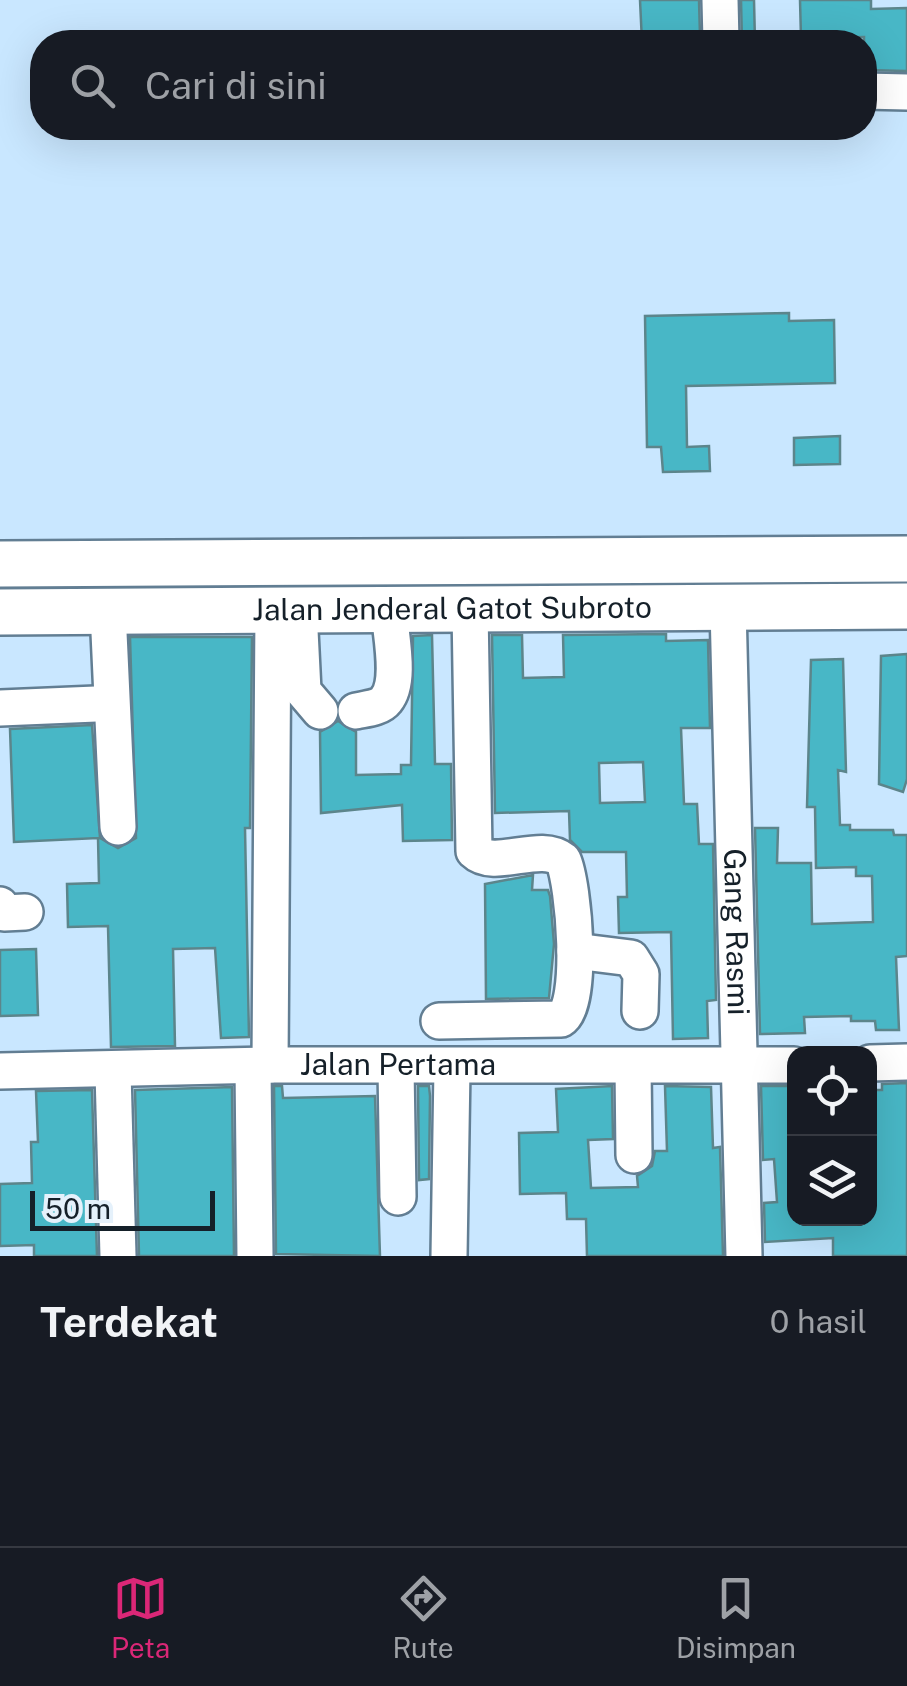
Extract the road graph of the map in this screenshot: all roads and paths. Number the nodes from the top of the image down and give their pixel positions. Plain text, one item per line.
1 (720, 0) edge
2 (721, 30) edge
3 (877, 91) edge
4 (907, 92) edge
5 (907, 559) edge
6 (0, 564) edge
7 (907, 606) edge
8 (728, 607) junction
9 (470, 609) junction
10 (286, 610) junction
11 (388, 610) junction
12 (101, 611) junction
13 (0, 612) edge
14 (96, 704) junction
15 (0, 708) edge
16 (575, 951) junction
17 (640, 1011) dead end
18 (439, 1021) dead end
19 (907, 1062) edge
20 (877, 1063) edge
21 (787, 1065) edge
22 (261, 1066) junction
23 (396, 1066) junction
24 (738, 1066) junction
25 (633, 1067) junction
26 (452, 1068) junction
27 (0, 1072) edge
28 (113, 1072) junction
29 (634, 1155) dead end
30 (398, 1197) dead end
31 (118, 1256) edge
32 (255, 1256) edge
33 (448, 1256) edge
34 (744, 1256) edge

1 - 2 street
3 - 4 street
5 - 6 main road, Jalan Jenderal Gatot Subroto
7 - 8 main road, Jalan Jenderal Gatot Subroto
8 - 9 main road, Jalan Jenderal Gatot Subroto
8 - 24 street, Gang Rasmi
9 - 11 main road, Jalan Jenderal Gatot Subroto
9 - 16 street
10 - 11 main road, Jalan Jenderal Gatot Subroto
10 - 11 street
10 - 12 main road, Jalan Jenderal Gatot Subroto
10 - 22 street
12 - 13 main road, Jalan Jenderal Gatot Subroto
12 - 14 street
12 - 14 street
14 - 15 street
16 - 17 street
16 - 18 street
19 - 20 street
21 - 24 street, Jalan Pertama
22 - 23 street, Jalan Pertama
22 - 28 street, Jalan Pertama
22 - 32 street
23 - 26 street, Jalan Pertama
23 - 30 street
24 - 25 street, Jalan Pertama
24 - 34 street, Gang Rasmi
25 - 26 street, Jalan Pertama
25 - 29 street
26 - 33 street
27 - 28 street, Jalan Pertama
28 - 31 street

